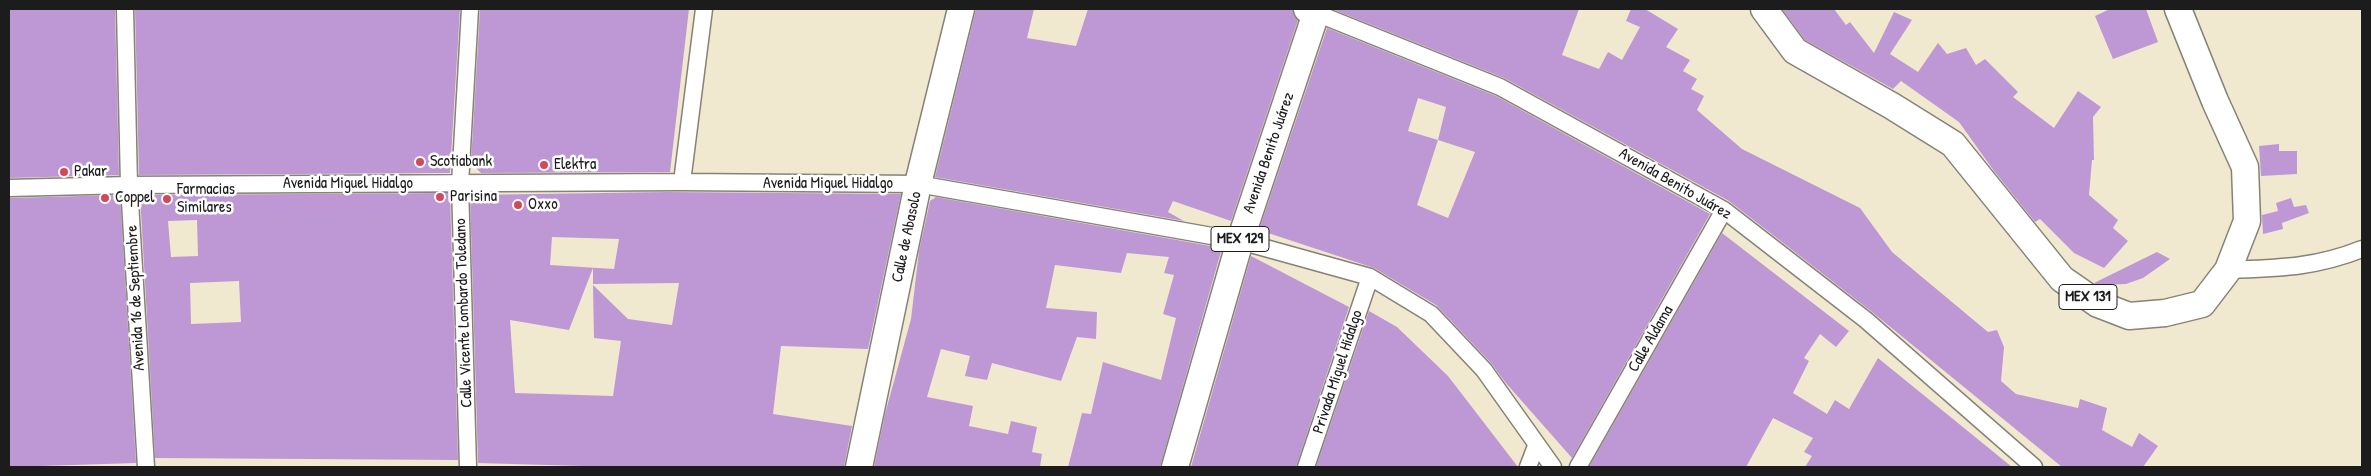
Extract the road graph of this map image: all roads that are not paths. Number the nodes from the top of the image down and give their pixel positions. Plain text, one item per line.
1 (126, 9) edge
2 (470, 9) edge
3 (704, 9) edge
4 (961, 9) edge
5 (1764, 9) edge
6 (2178, 9) edge
7 (1311, 11) edge
8 (682, 182) junction
9 (460, 184) junction
10 (918, 184) junction
11 (129, 185) junction
12 (9, 188) edge
13 (1724, 210) junction
14 (1240, 241) junction
15 (2362, 249) edge
16 (2228, 270) junction
17 (1370, 277) junction
18 (1536, 446) junction
19 (2024, 464) edge
20 (146, 467) edge
21 (468, 467) edge
22 (859, 467) edge
23 (1175, 467) edge
24 (1306, 467) edge
25 (1528, 467) edge
26 (1553, 467) edge
27 (1578, 467) edge

1 - 11 street, Avenida 16 de Septiembre
2 - 9 street, Calle Vicente Lombardo Toledano
3 - 8 street
4 - 10 main road, Calle de Abasolo
5 - 16 main road, MEX 131
6 - 16 main road, MEX 131
7 - 13 street, Avenida Benito Juárez
7 - 14 main road, Avenida Benito Juárez / MEX 129
8 - 9 street, Avenida Miguel Hidalgo
8 - 10 street, Avenida Miguel Hidalgo
9 - 11 street, Avenida Miguel Hidalgo
9 - 21 street, Calle Vicente Lombardo Toledano
10 - 14 street, Avenida Miguel Hidalgo
10 - 22 main road, Calle de Abasolo
11 - 12 street, Avenida Miguel Hidalgo
11 - 20 street, Avenida 16 de Septiembre
13 - 19 street, Avenida Benito Juárez
13 - 27 street, Calle Aldama
14 - 17 street, Avenida Miguel Hidalgo
14 - 23 main road, Avenida Benito Juárez / MEX 129
15 - 16 street
17 - 18 street, Avenida Miguel Hidalgo
17 - 24 street, Privada Miguel Hidalgo
18 - 25 street
18 - 26 street, Avenida Miguel Hidalgo

